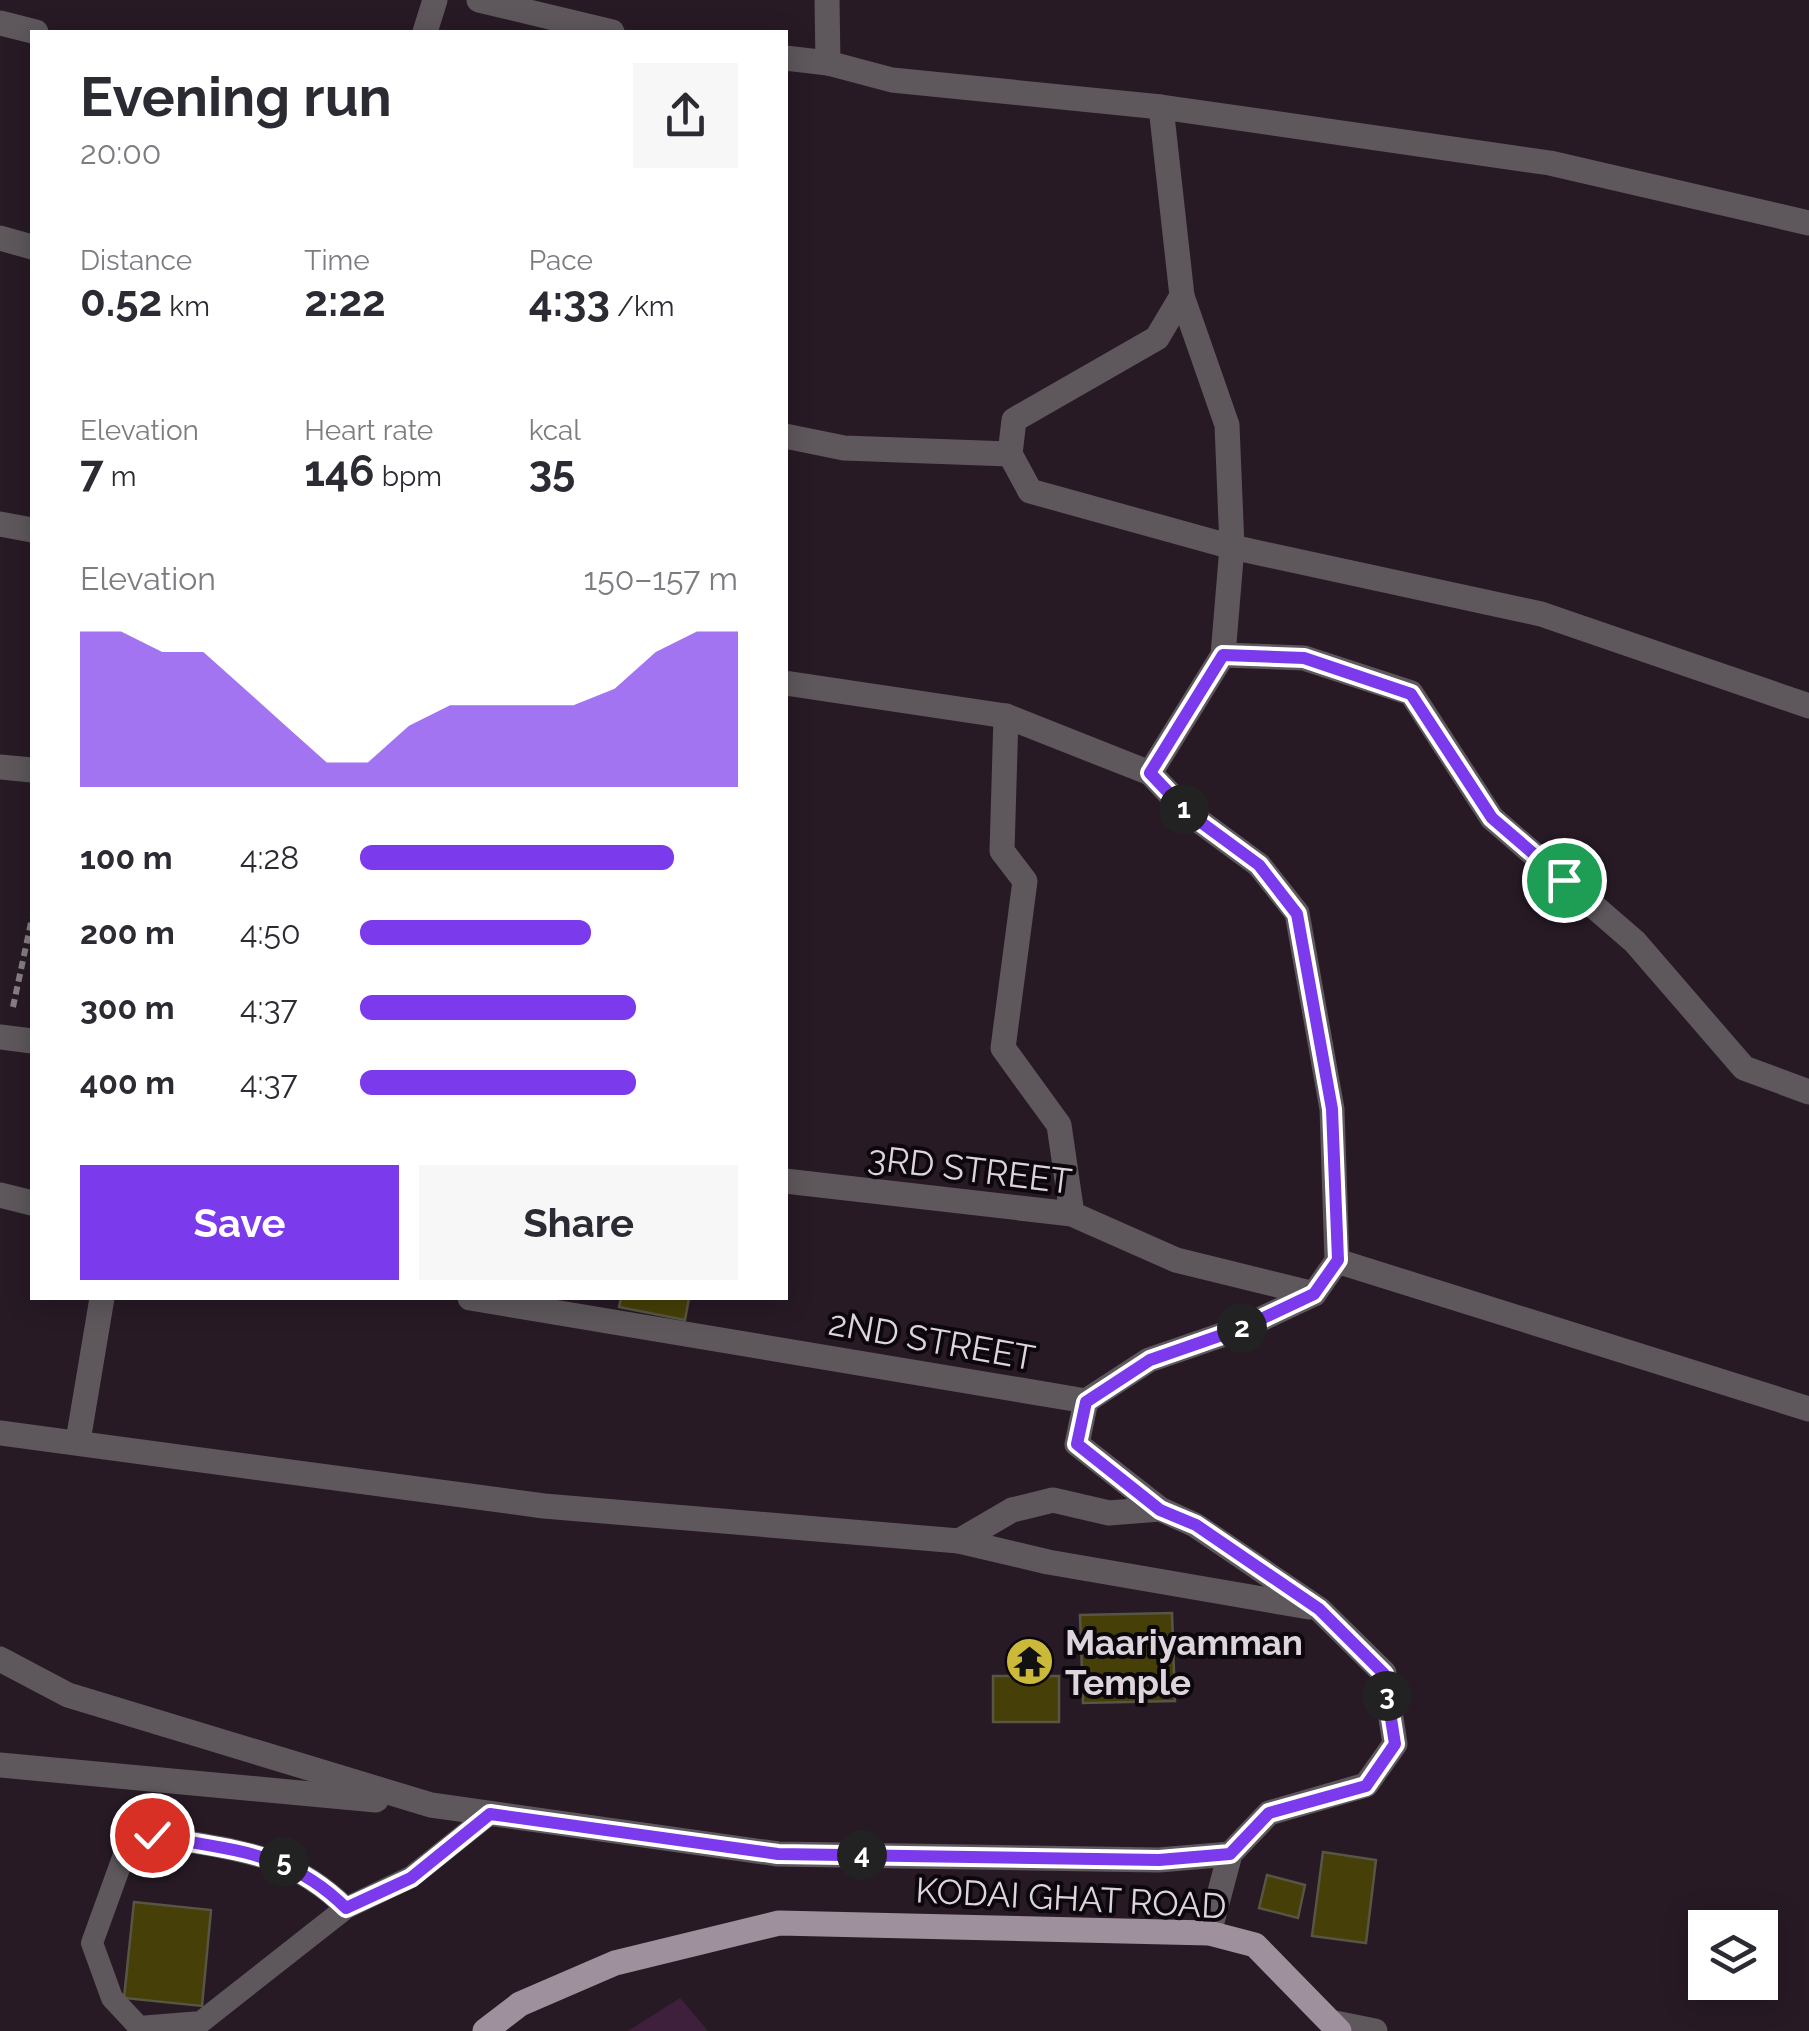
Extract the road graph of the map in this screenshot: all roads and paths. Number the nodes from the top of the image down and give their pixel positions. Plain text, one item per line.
1 (6, 0) edge
2 (434, 0) edge
3 (480, 0) edge
4 (826, 0) edge
5 (0, 25) edge
6 (426, 30) edge
7 (604, 30) edge
8 (30, 31) edge
9 (788, 58) edge
10 (828, 63) junction
11 (1161, 107) junction
12 (1809, 223) edge
13 (0, 238) edge
14 (30, 246) edge
15 (1182, 296) junction
16 (788, 437) edge
17 (1010, 454) junction
18 (0, 524) edge
19 (30, 530) edge
20 (1232, 547) junction
21 (1223, 655) junction
22 (788, 683) edge
23 (1809, 706) edge
24 (1006, 716) junction
25 (0, 768) edge
26 (30, 770) edge
27 (1150, 773) junction
28 (30, 926) edge
29 (3, 1037) edge
30 (30, 1041) edge
31 (1809, 1092) edge
32 (788, 1181) edge
33 (0, 1195) edge
34 (30, 1202) edge
35 (1072, 1214) junction
36 (1338, 1260) junction
37 (1314, 1294) junction
38 (102, 1300) edge
39 (482, 1300) edge
40 (1086, 1402) junction
41 (1809, 1409) edge
42 (0, 1433) edge
43 (78, 1441) junction
44 (1160, 1510) junction
45 (959, 1541) junction
46 (1319, 1609) junction
47 (0, 1658) edge
48 (0, 1765) edge
49 (431, 1806) junction
50 (490, 1814) junction
51 (1230, 1854) junction
52 (346, 1908) junction
53 (1208, 1932) junction
54 (1337, 2027) edge
55 (485, 2031) edge
56 (1374, 2031) edge

1 - 5 street
2 - 6 street
3 - 7 street
4 - 10 street
5 - 8 street
9 - 10 street
10 - 11 street
11 - 12 street
11 - 15 street
13 - 14 street
15 - 17 street
15 - 20 street
16 - 17 street
17 - 20 street
18 - 19 street
20 - 21 street
20 - 23 street
21 - 27 street
21 - 31 street
22 - 24 street
24 - 27 street
24 - 35 street
25 - 26 street
27 - 36 street
28 - 29 path
29 - 30 street
32 - 35 street, 3RD STREET
33 - 34 street
35 - 37 street, 3RD STREET
36 - 37 street
36 - 41 street
37 - 40 street
38 - 43 street
39 - 40 street, 2ND STREET
40 - 44 street
42 - 43 street
43 - 45 street
44 - 45 street
44 - 46 street
45 - 46 street
46 - 51 street
47 - 49 street
48 - 49 street
49 - 50 street
50 - 51 street
50 - 52 lane
51 - 53 street
52 - 52 lane
53 - 54 main road, KODAI GHAT ROAD
53 - 55 main road, KODAI GHAT ROAD
54 - 56 street

